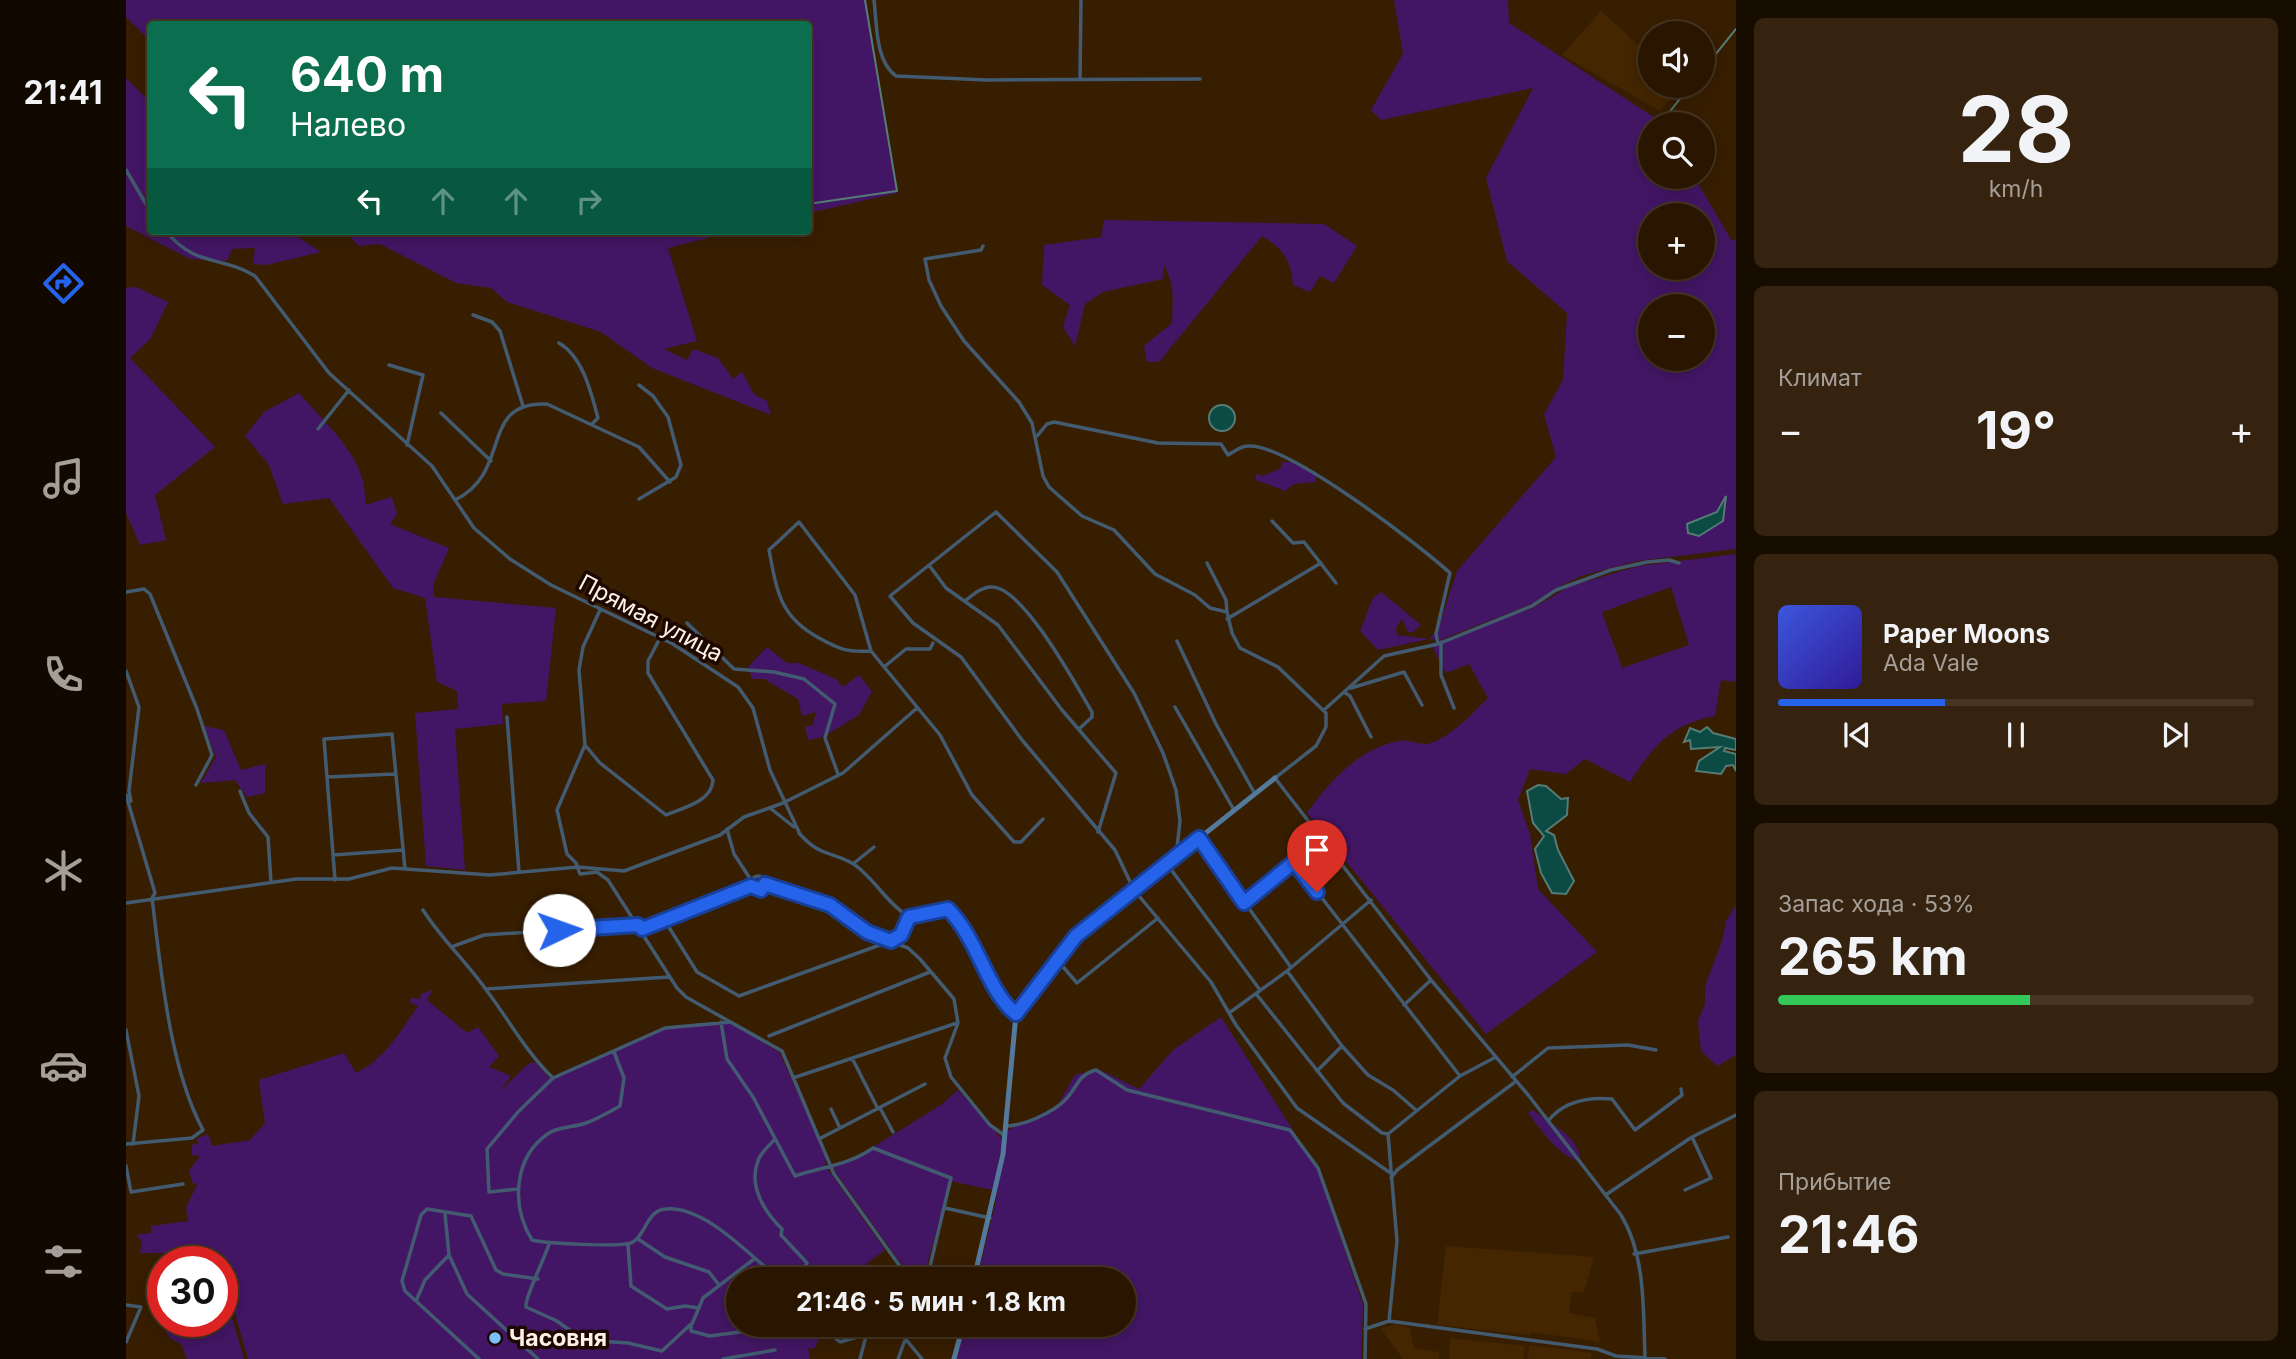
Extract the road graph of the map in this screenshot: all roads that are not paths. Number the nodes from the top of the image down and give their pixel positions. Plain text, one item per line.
1 (874, 0) edge
2 (1081, 0) edge
3 (1080, 79) junction
4 (1200, 79) dead end
5 (987, 80) junction
6 (987, 86) dead end
7 (126, 170) edge
8 (147, 206) edge
9 (171, 235) edge
10 (983, 246) dead end
11 (473, 315) dead end
12 (559, 343) dead end
13 (389, 365) dead end
14 (639, 384) dead end
15 (349, 390) junction
16 (523, 405) junction
17 (441, 413) dead end
18 (592, 424) junction
19 (318, 429) dead end
20 (1037, 436) junction
21 (407, 445) junction
22 (491, 461) junction
23 (670, 482) junction
24 (639, 499) dead end
25 (455, 500) junction
26 (1272, 522) dead end
27 (1207, 563) dead end
28 (1321, 563) junction
29 (1679, 563) dead end
30 (929, 565) junction
31 (1336, 583) dead end
32 (126, 592) edge
33 (965, 601) junction
34 (600, 610) junction
35 (1227, 612) junction
36 (1227, 619) junction
37 (687, 623) dead end
38 (660, 638) junction
39 (1177, 641) dead end
40 (933, 643) dead end
41 (1440, 643) junction
42 (871, 651) junction
43 (884, 667) junction
44 (126, 671) edge
45 (1347, 690) junction
46 (1422, 705) dead end
47 (1175, 707) dead end
48 (917, 708) junction
49 (1454, 708) dead end
50 (1324, 710) junction
51 (507, 717) dead end
52 (1079, 729) junction
53 (1371, 737) dead end
54 (585, 745) junction
55 (395, 774) junction
56 (838, 774) junction
57 (327, 777) junction
58 (1275, 778) junction
59 (196, 786) dead end
60 (240, 792) dead end
61 (1255, 794) junction
62 (126, 795) edge
63 (783, 803) junction
64 (770, 808) junction
65 (133, 810) junction
66 (1234, 810) junction
67 (1043, 819) dead end
68 (727, 829) junction
69 (799, 832) junction
70 (1098, 832) junction
71 (1199, 838) junction
72 (874, 847) dead end
73 (403, 850) junction
74 (333, 855) junction
75 (1176, 857) junction
76 (853, 864) junction
77 (1167, 864) junction
78 (578, 867) junction
79 (405, 869) junction
80 (519, 872) junction
81 (335, 880) junction
82 (271, 882) junction
83 (751, 883) junction
84 (765, 884) junction
85 (1134, 890) junction
86 (152, 898) junction
87 (1371, 900) junction
88 (1244, 903) junction
89 (126, 904) edge
90 (423, 911) dead end
91 (909, 917) junction
92 (1158, 918) junction
93 (665, 920) junction
94 (1344, 924) junction
95 (640, 927) junction
96 (891, 941) junction
97 (454, 946) junction
98 (1058, 961) junction
99 (1290, 966) junction
100 (1287, 971) junction
101 (930, 972) junction
102 (669, 977) junction
103 (1431, 980) junction
104 (486, 989) junction
105 (1259, 992) junction
106 (1404, 1005) junction
107 (1229, 1013) junction
108 (1016, 1014) junction
109 (733, 1021) junction
110 (721, 1022) junction
111 (958, 1023) junction
112 (126, 1030) edge
113 (769, 1036) dead end
114 (1342, 1046) junction
115 (1656, 1051) dead end
116 (614, 1052) junction
117 (852, 1058) junction
118 (1494, 1058) junction
119 (1317, 1071) junction
120 (1460, 1076) junction
121 (1511, 1077) junction
122 (553, 1078) junction
123 (793, 1078) junction
124 (1515, 1082) junction
125 (925, 1084) dead end
126 (1681, 1089) dead end
127 (879, 1108) junction
128 (831, 1109) dead end
129 (1416, 1110) junction
130 (1736, 1115) edge
131 (1548, 1121) junction
132 (1005, 1126) junction
133 (840, 1128) junction
134 (893, 1132) dead end
135 (1388, 1134) junction
136 (1004, 1135) junction
137 (1692, 1137) junction
138 (775, 1139) junction
139 (819, 1139) junction
140 (126, 1144) edge
141 (133, 1144) junction
142 (830, 1164) junction
143 (126, 1166) edge
144 (1389, 1172) junction
145 (1391, 1178) junction
146 (183, 1184) dead end
147 (519, 1189) junction
148 (1685, 1191) dead end
149 (1606, 1194) junction
150 (944, 1208) junction
151 (445, 1214) junction
152 (990, 1218) junction
153 (1728, 1237) dead end
154 (638, 1239) junction
155 (549, 1244) junction
156 (628, 1245) junction
157 (449, 1255) junction
158 (1634, 1255) junction
159 (1644, 1255) junction
160 (754, 1259) junction
161 (1638, 1265) junction
162 (764, 1267) edge
163 (804, 1267) edge
164 (900, 1267) edge
165 (930, 1267) edge
166 (977, 1267) edge
167 (537, 1279) junction
168 (719, 1285) junction
169 (416, 1301) junction
170 (126, 1305) edge
171 (699, 1308) junction
172 (1389, 1321) junction
173 (691, 1324) junction
174 (1365, 1329) junction
175 (726, 1334) edge
176 (834, 1337) edge
177 (862, 1337) edge
178 (866, 1337) edge
179 (903, 1337) edge
180 (959, 1337) edge
181 (905, 1340) junction
182 (126, 1342) edge
183 (775, 1350) dead end
184 (1616, 1357) edge
185 (1645, 1357) junction
186 (479, 1359) edge
187 (538, 1359) edge
188 (723, 1359) edge
189 (860, 1359) edge
190 (898, 1359) edge
191 (922, 1359) edge
192 (954, 1359) edge
193 (1365, 1359) edge
194 (1665, 1359) edge

1 - 5 street
2 - 3 street
3 - 4 street
3 - 5 street
5 - 6 street
7 - 8 street
9 - 15 street, Прямая улица
10 - 20 street
11 - 16 street
12 - 18 street
13 - 21 street
14 - 23 street
15 - 19 street
15 - 21 street, Прямая улица
16 - 18 street
16 - 22 street
17 - 22 street
18 - 23 street
20 - 35 street
20 - 41 street
21 - 25 street, Прямая улица
22 - 25 street
23 - 24 street
25 - 34 street, Прямая улица
26 - 28 street
27 - 35 street
28 - 31 street
28 - 36 street
29 - 41 street
30 - 33 street
30 - 70 street
30 - 75 street
32 - 59 street
33 - 52 street
33 - 52 street
34 - 38 street, Прямая улица
34 - 54 street
35 - 36 street
36 - 50 street
37 - 56 street
38 - 54 street
38 - 63 street, Прямая улица
39 - 61 street
40 - 43 street
41 - 45 street
41 - 49 street
42 - 42 street
42 - 43 street
43 - 48 street
44 - 65 street
45 - 46 street
45 - 50 street
45 - 53 street
47 - 66 street
48 - 56 street
48 - 67 street
50 - 58 street
51 - 80 street
52 - 70 street
54 - 78 street
55 - 57 street
55 - 57 street
55 - 73 street
56 - 63 street
57 - 74 street
58 - 61 street
58 - 87 street
60 - 82 street
61 - 66 street
62 - 65 street
63 - 64 street
63 - 69 street, Прямая улица
64 - 68 street
64 - 69 street
65 - 86 street
66 - 71 street
68 - 78 street
68 - 83 street
69 - 76 street
70 - 85 street
71 - 75 street
71 - 88 street
72 - 76 street
73 - 74 street
73 - 79 street
74 - 81 street
75 - 77 street
76 - 91 street
77 - 85 street
77 - 105 street
78 - 80 street
78 - 95 street
79 - 80 street
79 - 81 street
81 - 82 street
82 - 86 street
83 - 84 street
83 - 84 street
83 - 93 street
84 - 96 street
85 - 92 street
85 - 98 street
86 - 89 street
86 - 141 street
87 - 94 street
87 - 103 street
88 - 94 street
88 - 99 street
90 - 97 street
91 - 96 street
91 - 108 street
92 - 98 street
92 - 107 street
93 - 95 street
93 - 96 street
94 - 99 street
94 - 106 street
95 - 97 street
95 - 102 street
96 - 101 street
97 - 104 street
98 - 108 street
99 - 100 street
100 - 105 street
100 - 114 street
101 - 111 street
101 - 113 street
102 - 104 street
102 - 109 street
103 - 106 street
103 - 118 street
104 - 122 street
105 - 107 street
105 - 119 street
106 - 120 street
107 - 144 street
108 - 132 street
109 - 110 street
109 - 123 street
110 - 116 street
110 - 138 street
111 - 117 street
111 - 136 street
112 - 141 street
114 - 119 street
114 - 129 street
115 - 121 street
116 - 122 street
116 - 147 street
117 - 123 street
117 - 127 street
118 - 120 street
118 - 121 street
119 - 135 street
120 - 129 street
121 - 124 street
122 - 147 street
123 - 139 street
124 - 131 street
124 - 145 street
125 - 127 street
126 - 131 street
127 - 133 street
127 - 134 street
128 - 133 street
129 - 135 street
130 - 137 street
131 - 149 street
132 - 136 street
132 - 174 street
133 - 139 street
135 - 144 street
136 - 152 street
137 - 148 street
137 - 149 street
138 - 142 street
138 - 163 street
139 - 142 street
140 - 141 street
142 - 150 street
142 - 164 street
143 - 146 street
144 - 145 street
145 - 172 street
147 - 155 street
149 - 158 street
150 - 152 street
150 - 165 street
151 - 157 street
151 - 167 street
151 - 169 street
152 - 166 street
153 - 159 street
154 - 156 street
154 - 160 street
154 - 168 street
155 - 156 street
155 - 167 street
156 - 171 street
157 - 169 street
157 - 187 street
158 - 159 street
158 - 161 street
159 - 161 street
160 - 162 street
160 - 168 street
161 - 185 street
167 - 173 street
168 - 171 street
169 - 186 street
170 - 182 street
171 - 173 street
172 - 174 street
172 - 184 street
173 - 175 street
174 - 193 street
176 - 177 street
178 - 189 street
179 - 181 street
180 - 192 street
181 - 190 street
181 - 191 street
183 - 188 street
184 - 185 street
185 - 194 street

